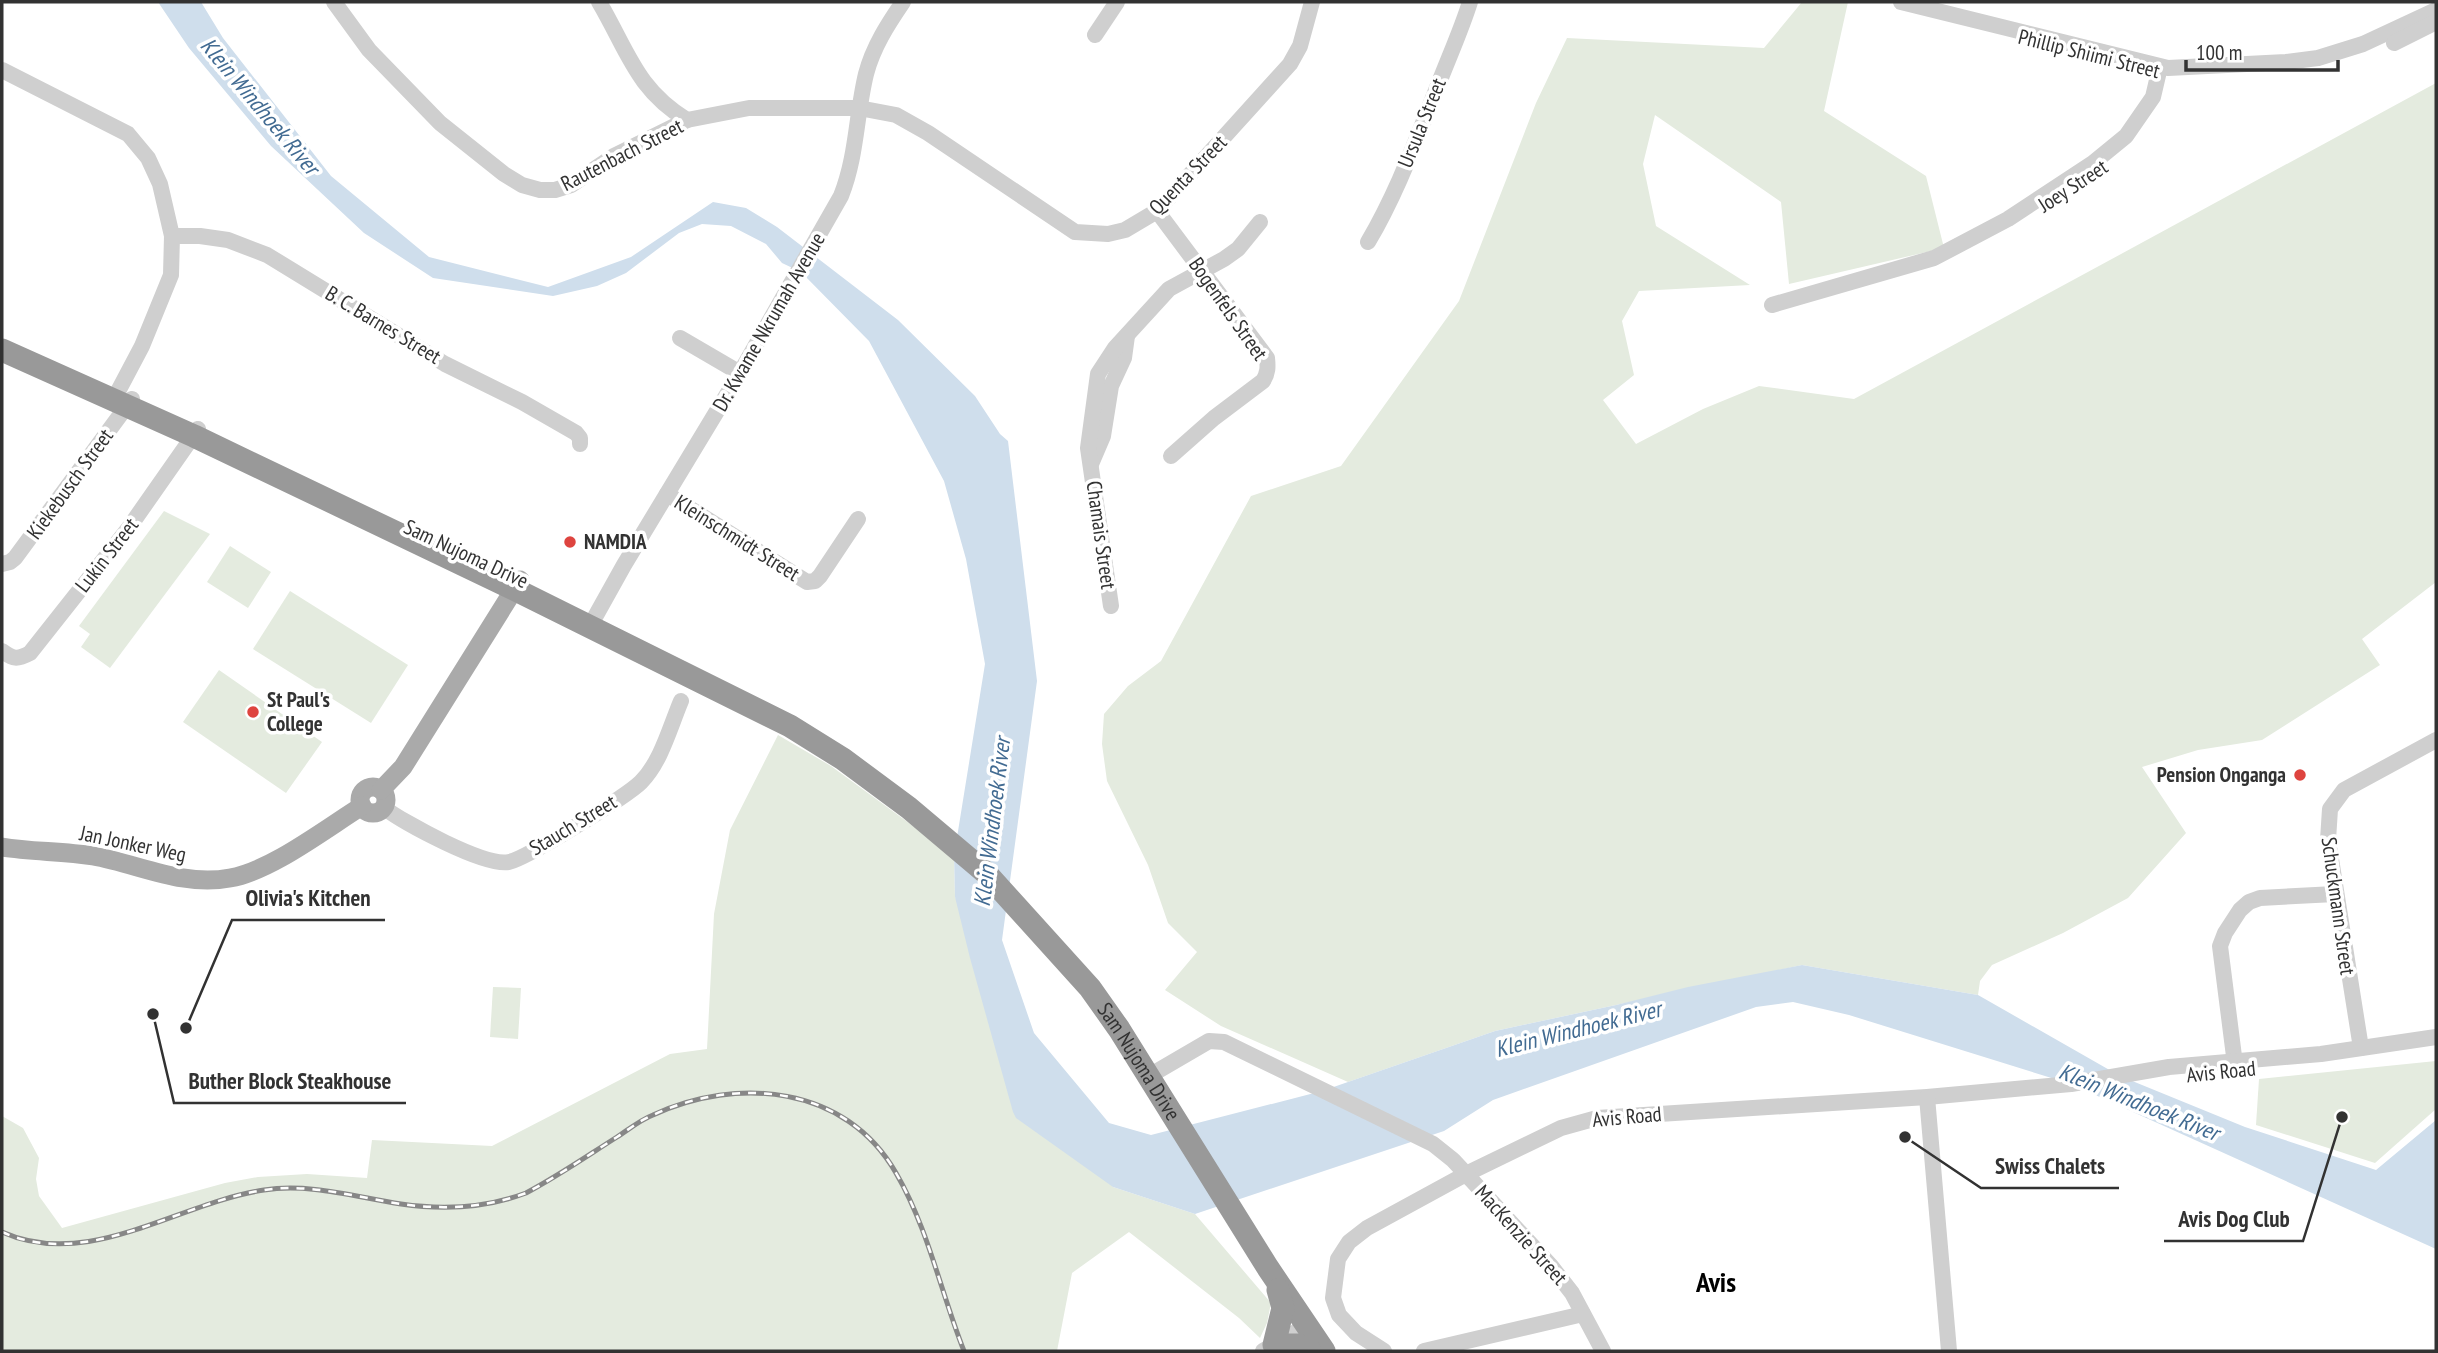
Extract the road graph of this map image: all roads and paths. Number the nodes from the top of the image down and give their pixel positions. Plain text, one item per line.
1 (334, 2) edge
2 (599, 2) edge
3 (903, 2) edge
4 (1117, 2) edge
5 (1312, 2) edge
6 (1470, 2) edge
7 (1901, 2) edge
8 (2436, 10) edge
9 (2436, 22) edge
10 (1095, 35) dead end
11 (2, 70) edge
12 (2163, 71) junction
13 (859, 108) junction
14 (687, 120) junction
15 (1157, 211) junction
16 (1260, 222) dead end
17 (172, 236) junction
18 (1368, 242) dead end
19 (1201, 270) junction
20 (1772, 305) dead end
21 (2, 334) edge
22 (680, 338) dead end
23 (2, 349) edge
24 (740, 373) junction
25 (123, 398) junction
26 (197, 431) junction
27 (580, 444) dead end
28 (1171, 456) dead end
29 (667, 494) junction
30 (858, 519) dead end
31 (2, 564) edge
32 (517, 584) junction
33 (1111, 606) dead end
34 (593, 622) junction
35 (2, 651) edge
36 (681, 701) dead end
37 (2436, 740) edge
38 (382, 799) junction
39 (2, 847) edge
40 (2335, 894) junction
41 (2436, 1037) edge
42 (2361, 1048) junction
43 (2236, 1067) junction
44 (1149, 1076) junction
45 (1927, 1097) junction
46 (1466, 1174) junction
47 (1268, 1268) junction
48 (1583, 1314) junction
49 (1306, 1326) junction
50 (1269, 1348) edge
51 (1310, 1351) edge
52 (1324, 1351) edge
53 (1384, 1351) edge
54 (1424, 1351) edge
55 (1603, 1351) edge
56 (1949, 1351) edge

1 - 14 street, Rautenbach Street
2 - 14 street
3 - 13 street, Dr. Kwame Nkrumah Avenue
4 - 10 street
5 - 15 street, Quenta Street
6 - 18 street, Ursula Street
7 - 12 street, Phillip Shiimi Street
8 - 12 street, Phillip Shiimi Street
9 - 12 street, Phillip Shiimi Street
11 - 17 street, Kiekebusch Street
12 - 20 street, Joey Street
13 - 14 street, Rautenbach Street
13 - 15 street, Quenta Street
13 - 24 street, Dr. Kwame Nkrumah Avenue
15 - 19 street, Bogenfels Street
16 - 19 street, Chamais Street
17 - 25 street, Kiekebusch Street
17 - 27 street, B. C. Barnes Street
19 - 28 street, Bogenfels Street
19 - 33 street, Chamais Street
21 - 25 highway, Sam Nujoma Drive
22 - 24 street
23 - 25 highway, Sam Nujoma Drive
24 - 29 street, Dr. Kwame Nkrumah Avenue
25 - 26 highway, Sam Nujoma Drive
25 - 31 street, Kiekebusch Street
26 - 32 highway, Sam Nujoma Drive
26 - 35 street, Lukin Street
29 - 30 street, Kleinschmidt Street
29 - 34 street, Dr. Kwame Nkrumah Avenue
32 - 34 highway, Sam Nujoma Drive
32 - 38 main road
34 - 44 highway, Sam Nujoma Drive
36 - 38 street, Stauch Street
37 - 40 street, Schuckmann Street
38 - 39 main road, Jan Jonker Weg
40 - 42 street, Schuckmann Street
40 - 43 street
41 - 42 street, Avis Road
42 - 43 street, Avis Road
43 - 45 street, Avis Road
44 - 46 street
44 - 47 highway, Sam Nujoma Drive
45 - 46 street, Avis Road
45 - 56 street
46 - 48 street, MacKenzie Street
46 - 53 street, MacKenzie Street
47 - 49 highway, Sam Nujoma Drive
47 - 50 highway
48 - 54 street, MacKenzie Street
48 - 55 street, MacKenzie Street
49 - 50 street
49 - 52 highway, Sam Nujoma Drive
50 - 51 highway

